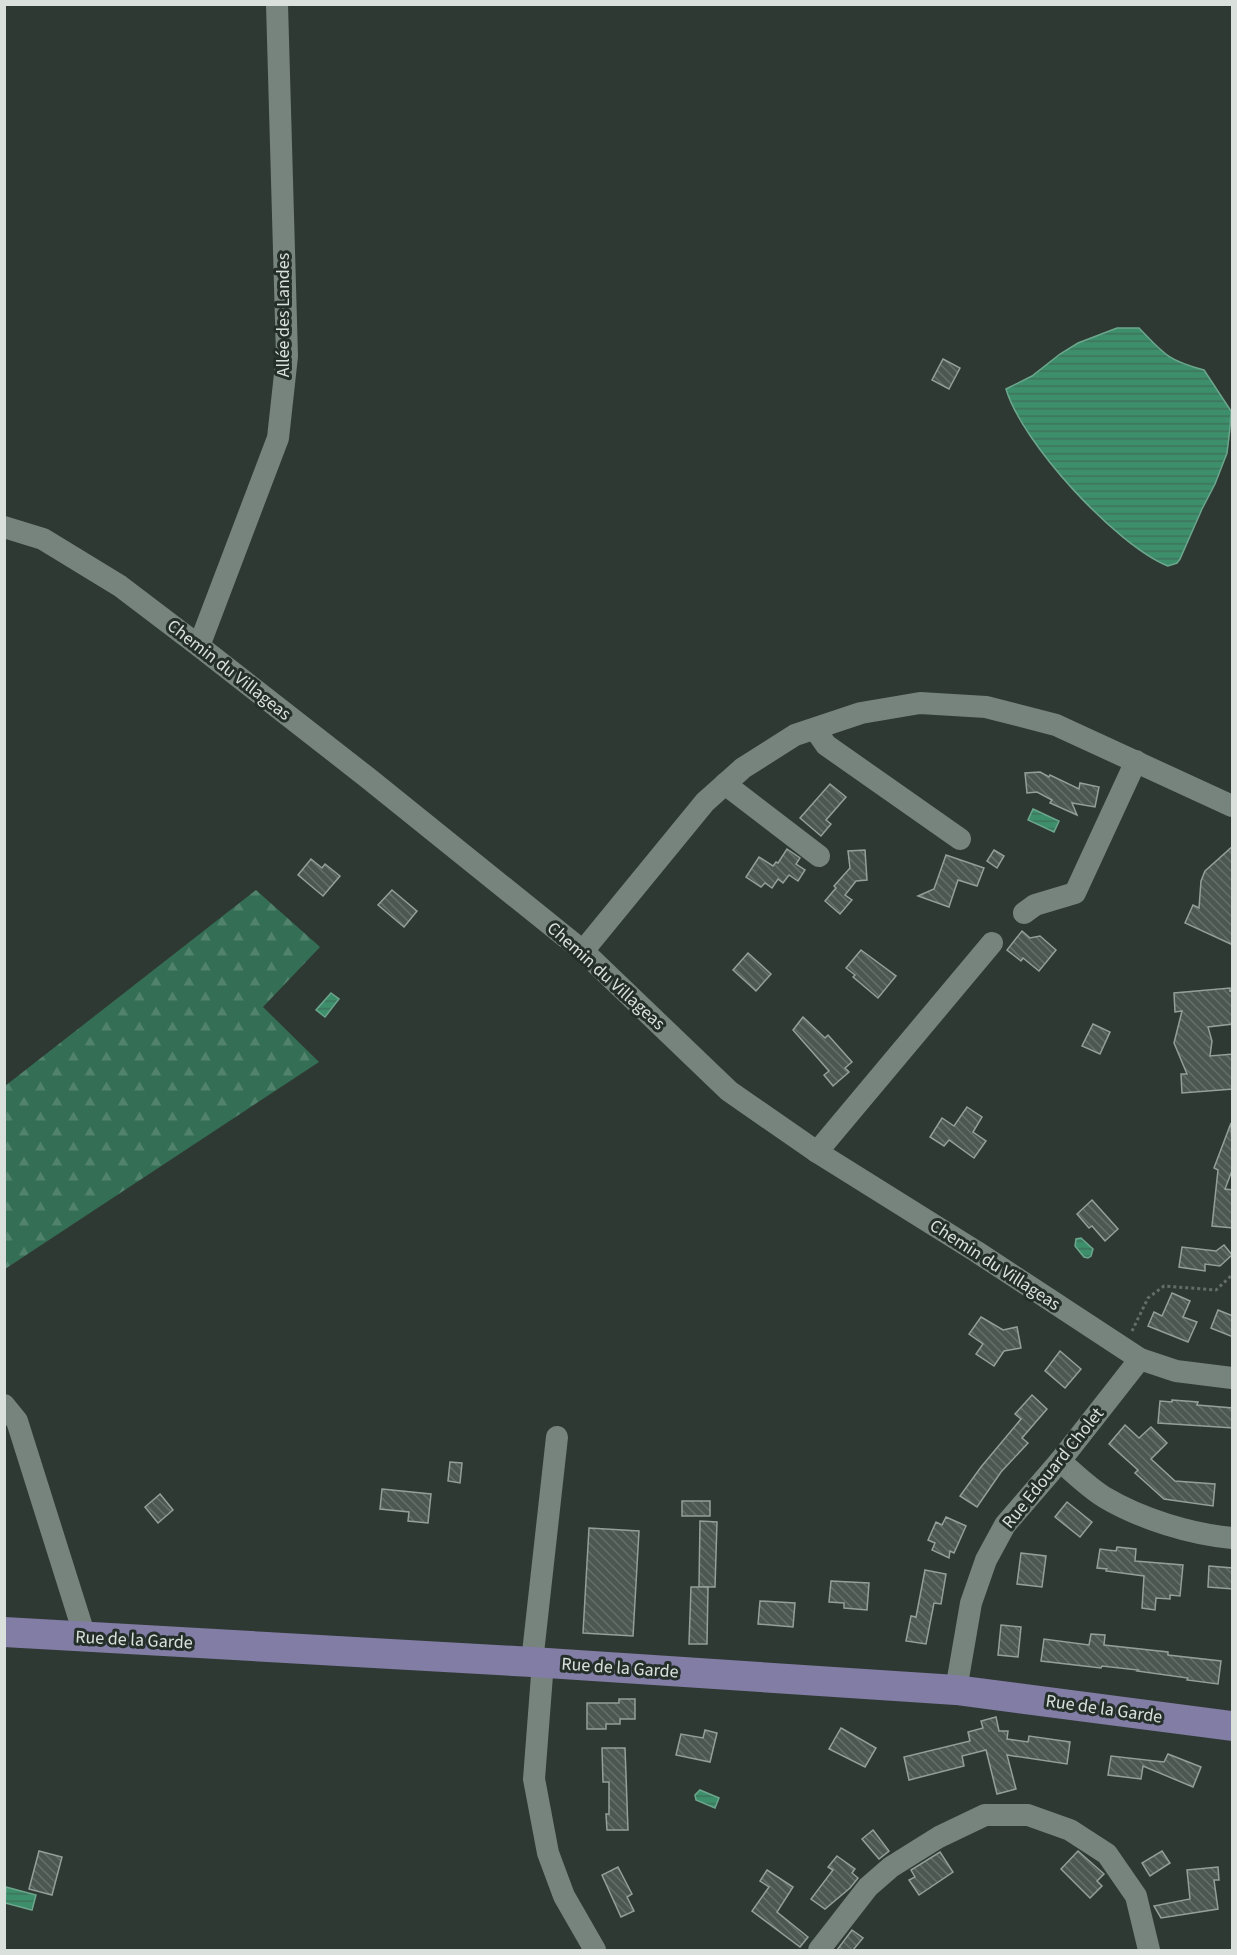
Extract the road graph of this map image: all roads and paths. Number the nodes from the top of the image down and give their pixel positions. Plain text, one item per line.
1 (277, 4) edge
2 (4, 527) edge
3 (199, 646) junction
4 (815, 729) junction
5 (1136, 761) junction
6 (725, 784) junction
7 (1233, 806) edge
8 (960, 839) dead end
9 (819, 856) dead end
10 (1024, 913) dead end
11 (992, 943) dead end
12 (583, 951) junction
13 (817, 1152) junction
14 (1233, 1275) edge
15 (1131, 1354) junction
16 (1233, 1378) edge
17 (4, 1405) edge
18 (556, 1437) dead end
19 (1060, 1461) junction
20 (1233, 1538) edge
21 (4, 1632) edge
22 (81, 1638) junction
23 (537, 1662) junction
24 (956, 1690) junction
25 (1233, 1726) edge
26 (595, 1950) edge
27 (819, 1950) edge
28 (1149, 1950) edge

1 - 3 street, Allée des Landes
2 - 3 street, Chemin du Villageas
3 - 12 street, Chemin du Villageas
4 - 5 street
4 - 6 street
4 - 8 street
5 - 7 street
5 - 10 street
6 - 9 street
6 - 12 street
11 - 13 street
12 - 13 street, Chemin du Villageas
13 - 15 street, Chemin du Villageas
14 - 15 path
15 - 16 street, Chemin du Villageas
15 - 19 street, Rue Edouard Cholet
17 - 22 street
18 - 23 street
19 - 20 street
19 - 24 street, Rue Edouard Cholet
21 - 22 main road, Rue de la Garde
22 - 23 main road, Rue de la Garde
23 - 24 main road, Rue de la Garde
23 - 26 street
24 - 25 main road, Rue de la Garde
27 - 28 street

